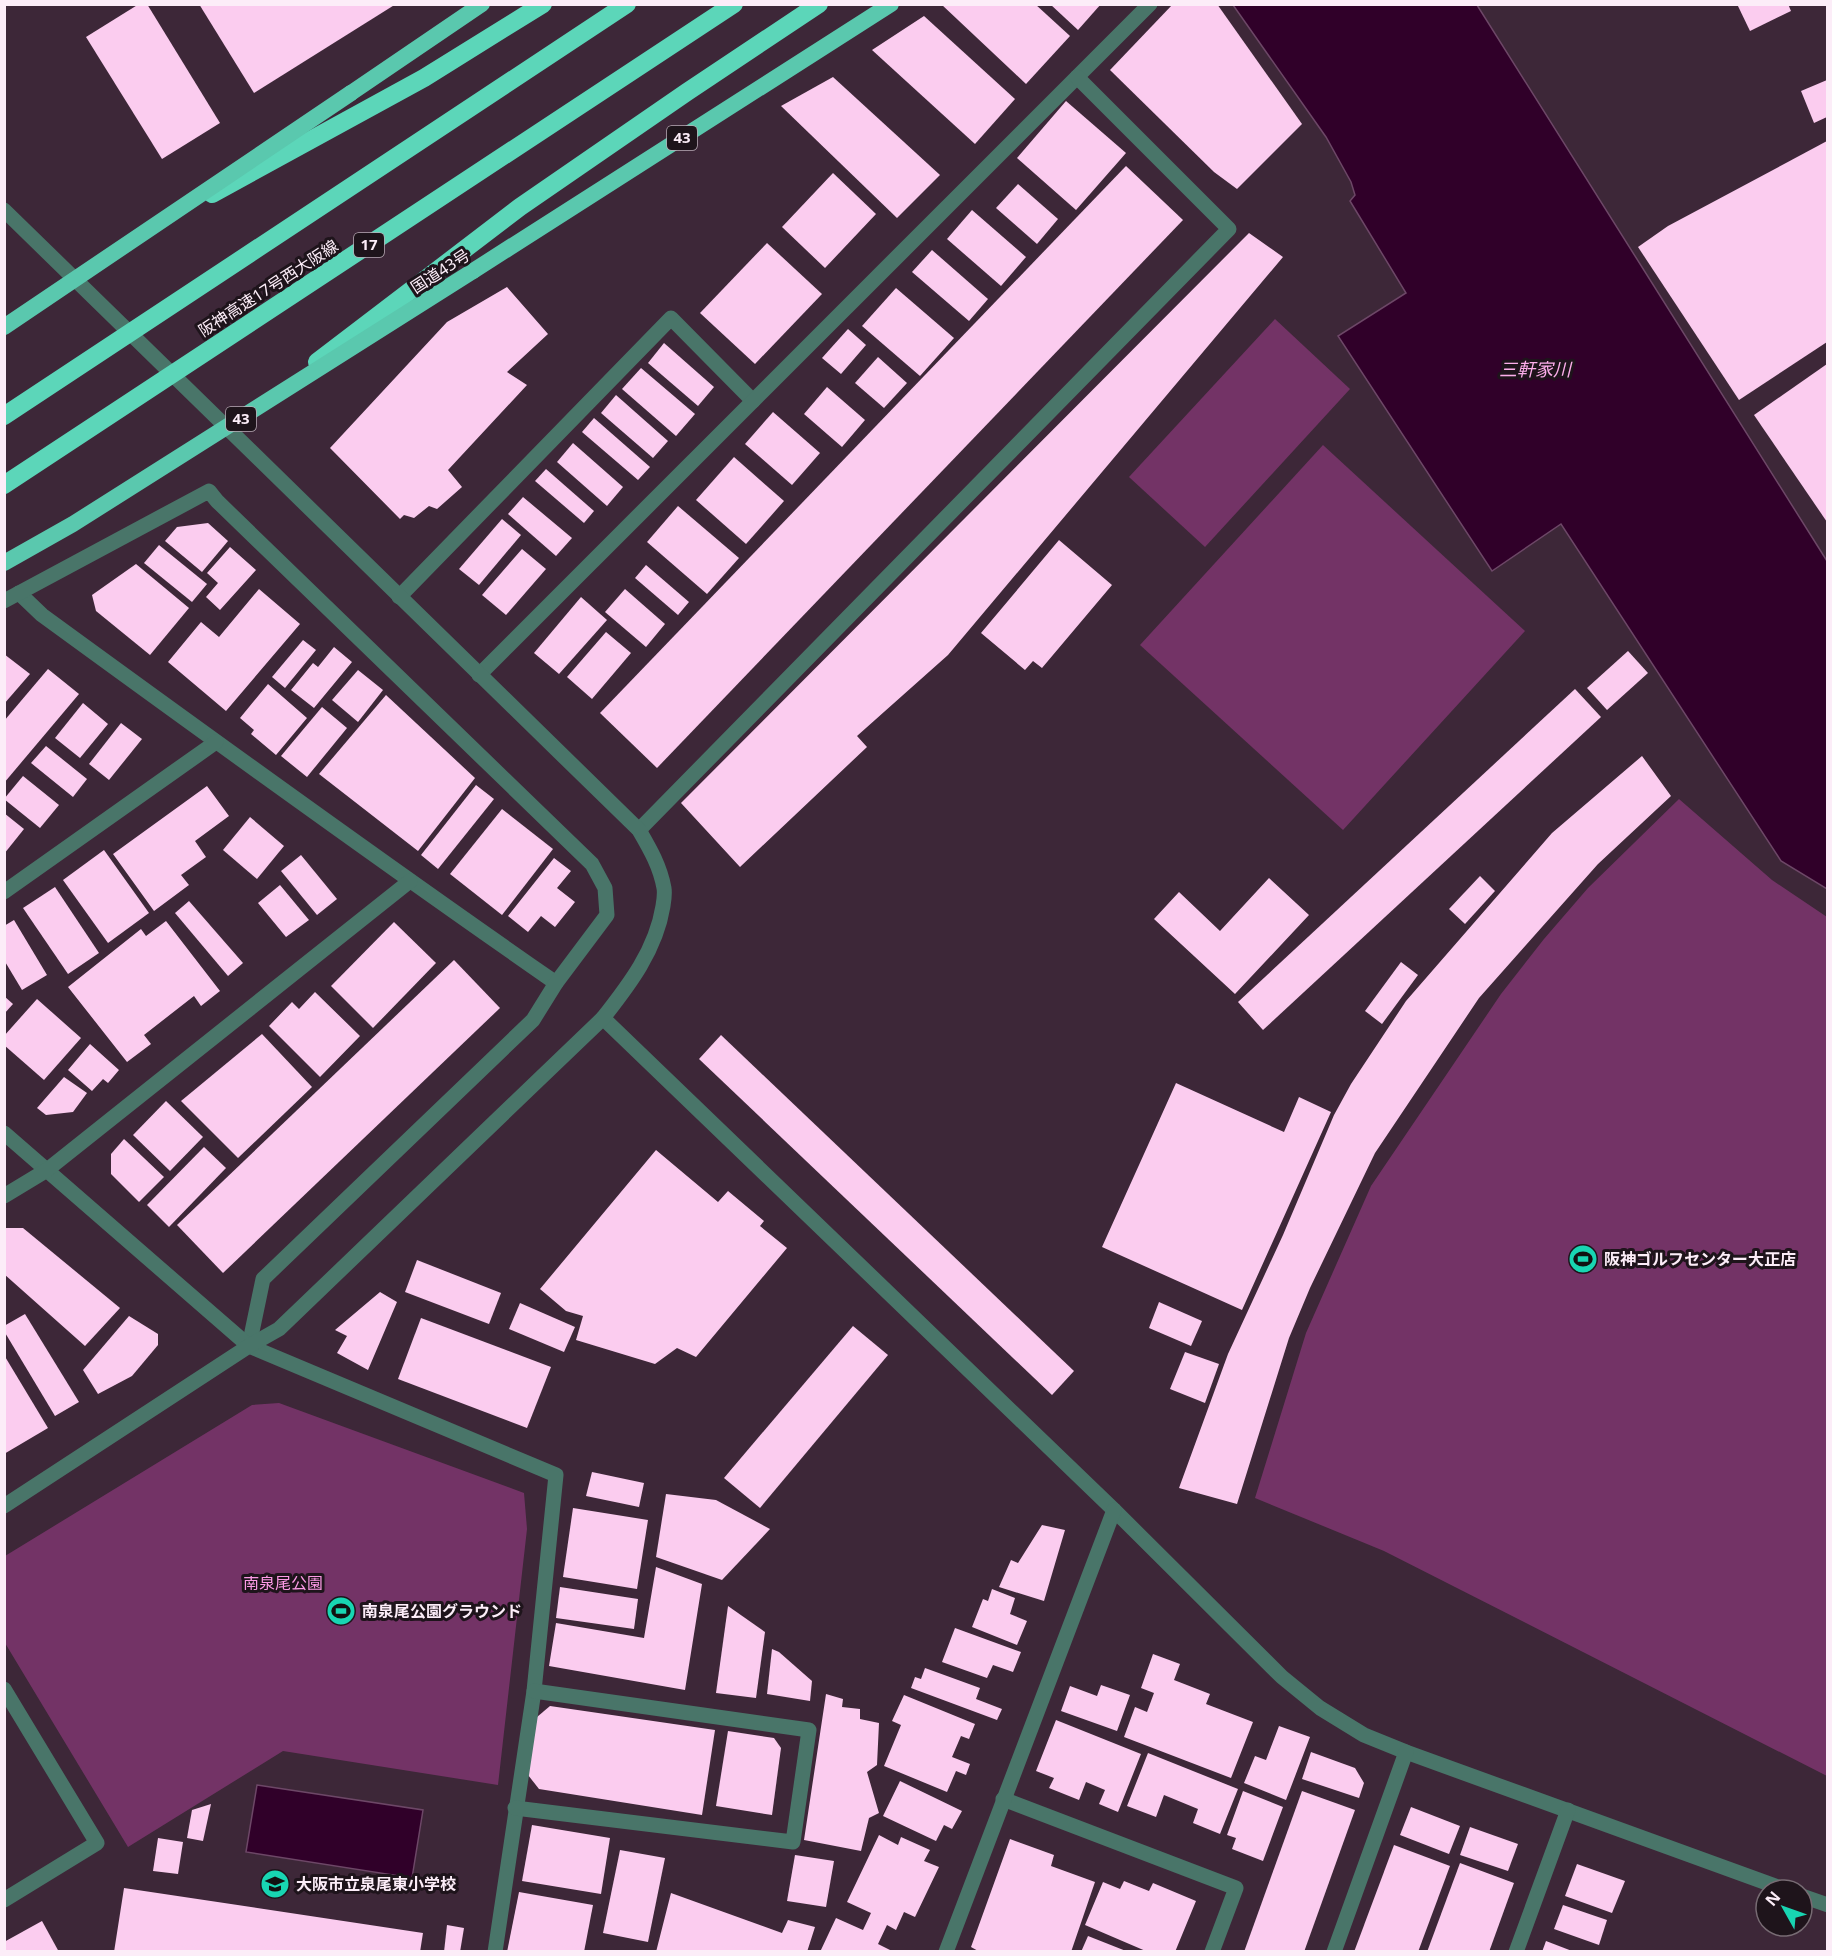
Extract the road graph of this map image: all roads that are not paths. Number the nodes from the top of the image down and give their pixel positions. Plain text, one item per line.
1 (482, 4) edge
2 (543, 4) edge
3 (627, 4) edge
4 (734, 4) edge
5 (819, 4) edge
6 (891, 4) edge
7 (1150, 4) edge
8 (1077, 77) junction
9 (4, 210) edge
10 (150, 228) junction
11 (77, 281) junction
12 (4, 328) edge
13 (753, 401) junction
14 (251, 413) junction
15 (4, 416) edge
16 (4, 485) edge
17 (4, 562) edge
18 (19, 593) junction
19 (399, 597) junction
20 (4, 601) edge
21 (479, 675) junction
22 (216, 742) junction
23 (639, 830) junction
24 (410, 881) junction
25 (4, 892) edge
26 (556, 983) junction
27 (603, 1018) junction
28 (4, 1133) edge
29 (47, 1170) junction
30 (4, 1196) edge
31 (249, 1346) junction
32 (4, 1506) edge
33 (1114, 1510) junction
34 (4, 1689) edge
35 (534, 1691) junction
36 (1406, 1752) junction
37 (1003, 1799) junction
38 (515, 1808) junction
39 (1568, 1810) junction
40 (1754, 1878) edge
41 (4, 1900) edge
42 (495, 1952) edge
43 (946, 1952) edge
44 (1212, 1952) edge
45 (1334, 1952) edge
46 (1516, 1952) edge

1 - 10 highway, bridge
2 - 10 highway, bridge
3 - 15 highway, bridge
4 - 16 highway, 阪神高速17号西大阪線 / 17, bridge
5 - 14 highway, bridge
6 - 14 highway, 国道43号 / 43, bridge
7 - 8 street
8 - 13 street
8 - 23 street
9 - 11 street
10 - 12 highway, bridge
11 - 12 street
11 - 19 street
13 - 19 street
13 - 21 street
14 - 17 highway, 国道43号 / 43, bridge
18 - 20 street
18 - 22 street
18 - 26 street
19 - 21 street
21 - 23 street
22 - 24 street
22 - 25 street
23 - 27 street
24 - 26 street
24 - 29 street
26 - 31 street
27 - 31 street
27 - 33 street
28 - 29 street
29 - 30 street
29 - 31 street
31 - 32 street
31 - 35 street
33 - 36 street
33 - 37 street
34 - 41 street
35 - 38 street
35 - 38 street
36 - 39 street
36 - 45 street
37 - 43 street
37 - 44 street
38 - 42 street
39 - 40 street
39 - 46 street

